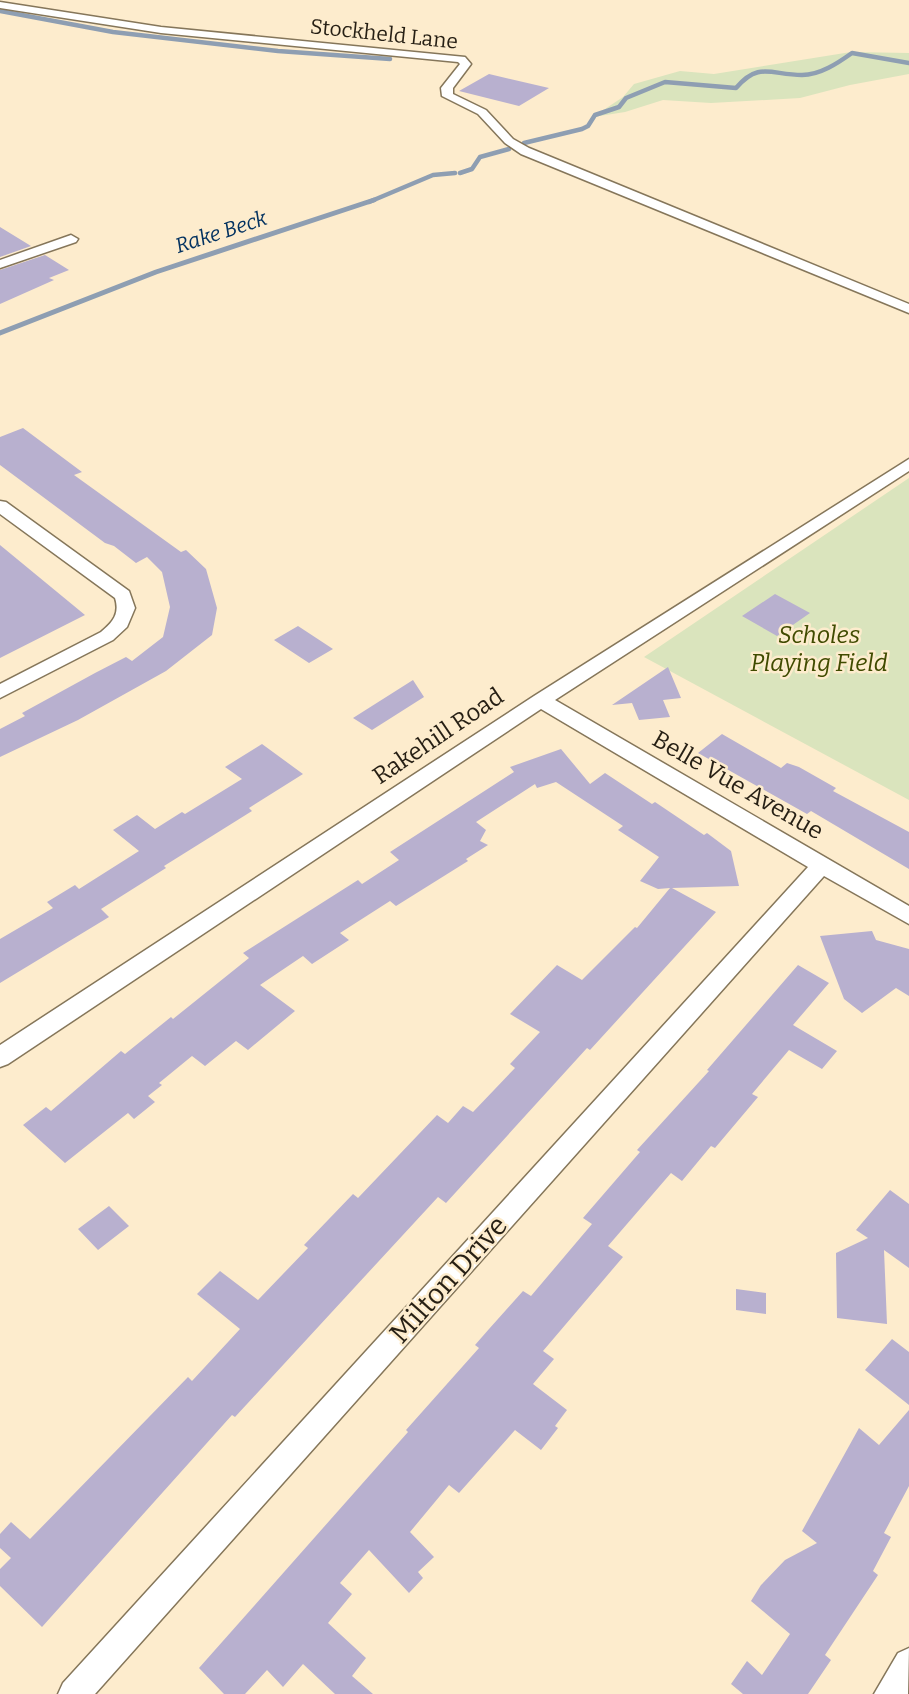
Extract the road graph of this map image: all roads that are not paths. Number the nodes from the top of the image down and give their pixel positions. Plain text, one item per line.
1 (0, 5) edge
2 (71, 239) dead end
3 (0, 264) edge
4 (909, 309) edge
5 (909, 464) edge
6 (0, 506) edge
7 (8, 521) edge
8 (0, 692) edge
9 (541, 700) junction
10 (822, 865) junction
11 (909, 916) edge
12 (0, 1057) edge
13 (909, 1664) edge
14 (74, 1694) edge
15 (890, 1694) edge

1 - 4 street, Stockheld Lane
2 - 3 street
5 - 9 street, Rakehill Road
6 - 7 street
7 - 8 street
9 - 10 street, Belle Vue Avenue
9 - 12 street, Rakehill Road
10 - 11 street, Belle Vue Avenue
10 - 14 street, Milton Drive
13 - 15 street

